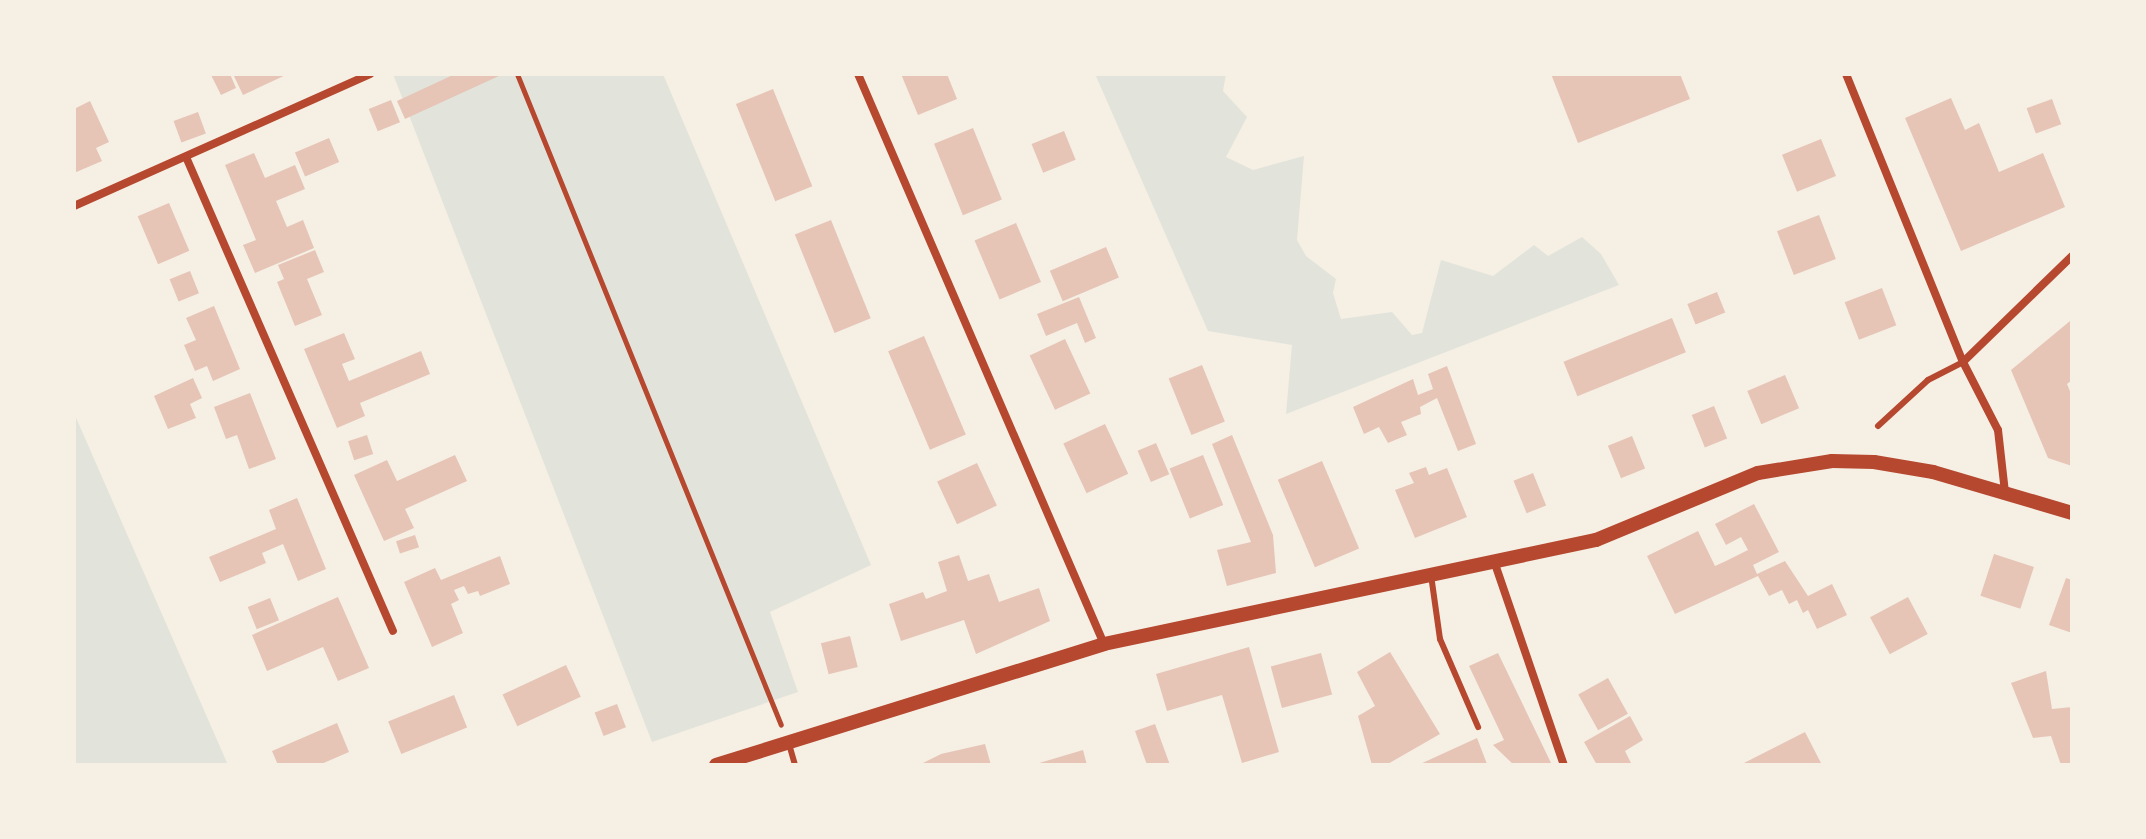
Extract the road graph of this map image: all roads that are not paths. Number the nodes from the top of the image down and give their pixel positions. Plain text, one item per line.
1 (370, 74) edge
2 (858, 74) edge
3 (1846, 74) edge
4 (186, 157) junction
5 (74, 206) edge
6 (2072, 256) edge
7 (1963, 362) junction
8 (1878, 426) dead end
9 (2005, 492) junction
10 (2072, 513) edge
11 (1494, 561) junction
12 (1431, 575) junction
13 (393, 631) dead end
14 (1104, 644) junction
15 (1478, 727) dead end
16 (789, 744) junction
17 (716, 765) edge
18 (795, 765) edge
19 (1564, 765) edge

1 - 4 street
2 - 14 street
3 - 7 street
4 - 5 street
4 - 13 street
6 - 7 street
7 - 8 lane
7 - 9 street
9 - 10 street
9 - 11 street
11 - 12 street
11 - 19 street
12 - 14 street
12 - 15 lane
14 - 16 street
16 - 17 street
16 - 18 lane

